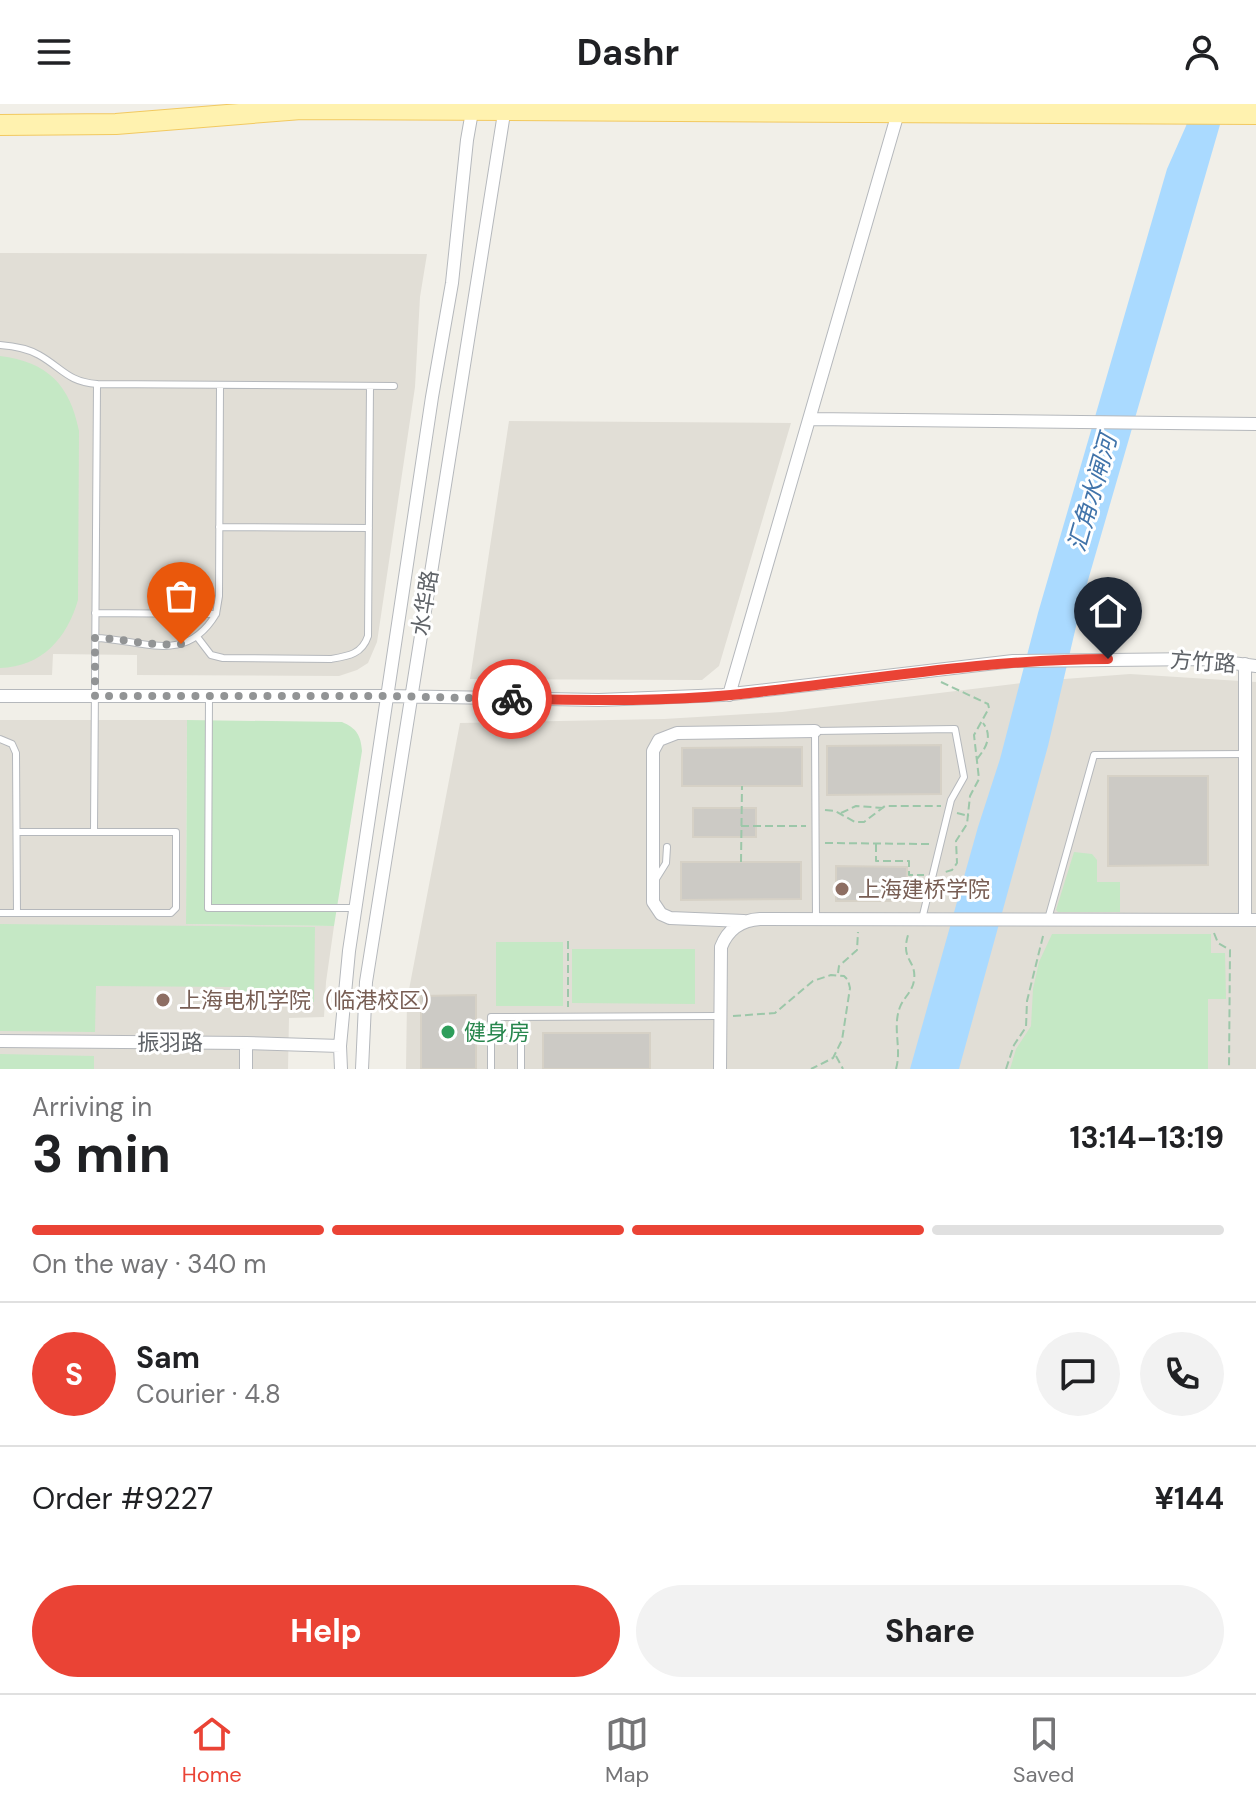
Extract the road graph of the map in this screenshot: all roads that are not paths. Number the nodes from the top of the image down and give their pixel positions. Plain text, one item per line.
1 (473, 106) edge
2 (506, 106) edge
3 (899, 109) edge
4 (1256, 114) edge
5 (0, 125) edge
6 (0, 345) edge
7 (97, 384) junction
8 (220, 385) junction
9 (370, 386) junction
10 (394, 386) dead end
11 (810, 419) junction
12 (1256, 424) edge
13 (219, 527) junction
14 (369, 528) junction
15 (95, 613) junction
16 (216, 614) junction
17 (95, 638) junction
18 (198, 638) junction
19 (1250, 665) edge
20 (729, 695) junction
21 (0, 696) edge
22 (95, 696) junction
23 (209, 696) junction
24 (386, 696) junction
25 (410, 697) junction
26 (815, 731) junction
27 (1250, 731) edge
28 (0, 739) edge
29 (1245, 754) junction
30 (17, 832) junction
31 (94, 832) junction
32 (667, 847) dead end
33 (653, 882) junction
34 (355, 908) junction
35 (0, 913) edge
36 (17, 913) junction
37 (816, 919) junction
38 (917, 919) junction
39 (1048, 920) junction
40 (1250, 920) edge
41 (744, 921) junction
42 (720, 1016) junction
43 (491, 1040) junction
44 (0, 1041) edge
45 (246, 1043) junction
46 (340, 1046) junction
47 (246, 1069) edge
48 (341, 1069) edge
49 (362, 1069) edge
50 (491, 1069) edge
51 (521, 1069) edge
52 (720, 1069) edge

1 - 2 main road
1 - 5 main road
1 - 24 street, 水华路
2 - 3 main road
2 - 25 street, 水华路
3 - 4 main road
3 - 11 street
6 - 7 lane
7 - 8 lane
7 - 15 lane
8 - 9 lane
8 - 13 lane
9 - 10 lane
9 - 14 lane
11 - 12 street
11 - 20 street
13 - 14 lane
13 - 16 lane
14 - 18 lane
15 - 16 lane
15 - 17 lane
16 - 18 lane
17 - 18 lane
17 - 22 lane
19 - 20 street, 方竹路
19 - 27 street
20 - 25 street, 方竹路
21 - 22 street, 方竹路
22 - 23 street, 方竹路
22 - 31 lane
23 - 24 street, 方竹路
23 - 34 lane
24 - 25 street, 方竹路
24 - 34 street, 水华路
25 - 49 street, 水华路
26 - 33 street
26 - 37 lane
26 - 38 lane
27 - 29 street
28 - 30 lane
29 - 39 lane
29 - 40 street
30 - 31 lane
30 - 36 lane
31 - 36 lane
32 - 33 lane
33 - 41 street
34 - 46 street, 水华路
35 - 36 lane
37 - 38 street
37 - 41 street
38 - 39 street
39 - 40 street
41 - 42 street
42 - 43 lane
42 - 52 street
43 - 50 lane
43 - 51 lane
44 - 45 street, 振羽路
45 - 46 street, 振羽路
45 - 47 street
46 - 48 street, 水华路

